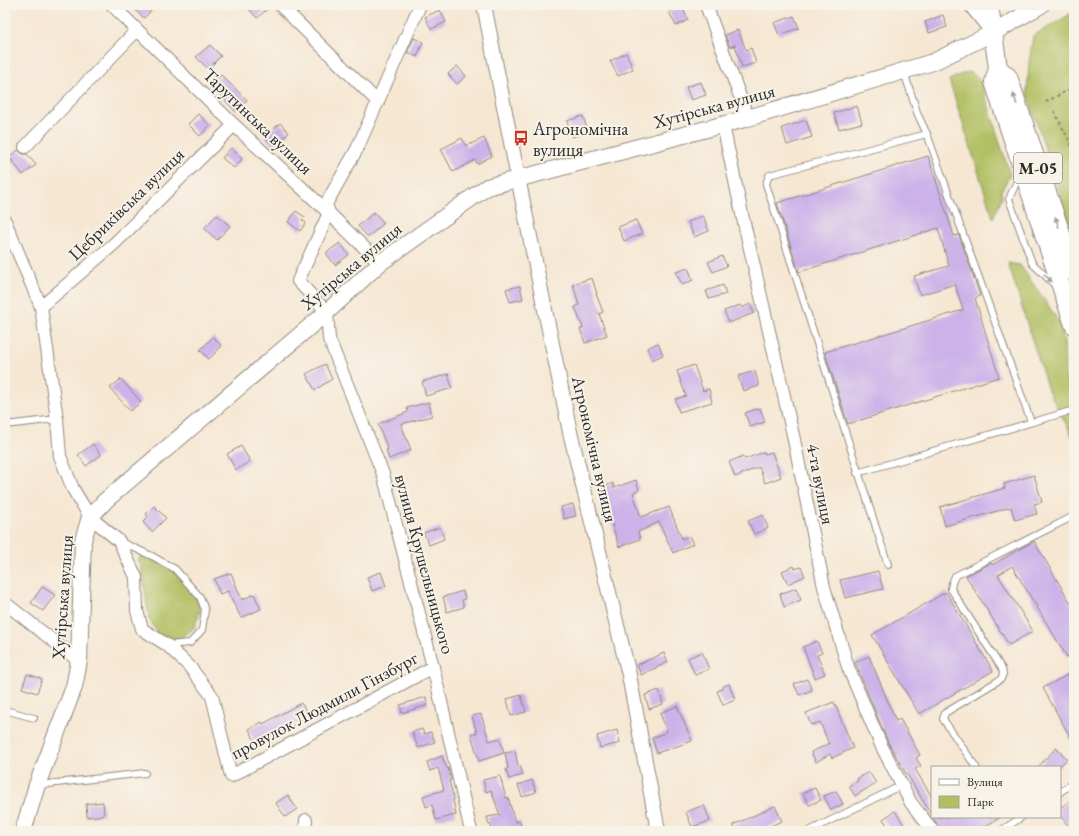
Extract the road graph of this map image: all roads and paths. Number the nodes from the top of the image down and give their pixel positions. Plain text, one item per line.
1 (112, 5) edge
2 (280, 5) edge
3 (420, 5) edge
4 (484, 5) edge
5 (706, 5) edge
6 (971, 5) edge
7 (988, 5) edge
8 (1041, 5) edge
9 (137, 30) junction
10 (993, 33) junction
11 (998, 68) junction
12 (904, 71) junction
13 (1074, 87) edge
14 (378, 102) junction
15 (1046, 102) dead end
16 (1054, 111) dead end
17 (748, 118) junction
18 (234, 125) junction
19 (723, 125) junction
20 (927, 134) junction
21 (25, 147) dead end
22 (1074, 150) edge
23 (518, 178) junction
24 (329, 213) junction
25 (5, 220) edge
26 (380, 263) junction
27 (1074, 272) edge
28 (41, 307) junction
29 (327, 312) junction
30 (1074, 325) edge
31 (1074, 410) edge
32 (57, 419) junction
33 (1031, 422) junction
34 (5, 425) edge
35 (858, 473) junction
36 (1074, 516) edge
37 (90, 517) junction
38 (119, 541) junction
39 (888, 565) dead end
40 (5, 603) edge
41 (167, 645) junction
42 (78, 661) junction
43 (433, 666) junction
44 (5, 710) edge
45 (34, 718) dead end
46 (975, 766) edge
47 (145, 773) dead end
48 (1074, 782) edge
49 (37, 785) junction
50 (902, 785) junction
51 (1061, 791) edge
52 (1020, 818) edge
53 (23, 831) edge
54 (472, 831) edge
55 (658, 831) edge
56 (809, 831) edge
57 (933, 831) edge
58 (1000, 831) edge

1 - 9 street, Тарутинська вулиця
2 - 14 street
3 - 14 street
4 - 23 street, Агрономічна вулиця
5 - 17 street
6 - 10 street
7 - 10 main road, М-05
8 - 10 main road, Хутірська вулиця
9 - 18 street, Тарутинська вулиця
9 - 21 street
10 - 11 main road, М-05
10 - 12 main road, Хутірська вулиця
27 -> 11 main road, М-05
11 -> 30 main road, М-05
12 - 17 main road, Хутірська вулиця
12 - 20 lane
13 - 15 path
14 - 24 street
16 - 22 path
17 - 19 main road, Хутірська вулиця
18 - 24 street, Тарутинська вулиця
18 - 28 street, Цебриківська вулиця
19 - 23 main road, Хутірська вулиця
19 - 50 street, 4-та вулиця
20 - 33 lane
20 - 35 lane
23 - 26 main road, Хутірська вулиця
23 - 55 street, Агрономічна вулиця
24 - 26 street, Тарутинська вулиця
24 - 29 street
25 - 28 street, провулок Людмили Гінзбург
26 - 29 main road, Хутірська вулиця
28 - 32 street, провулок Людмили Гінзбург
29 - 37 main road, Хутірська вулиця
29 - 43 street, вулиця Крушельницького
31 - 33 lane
32 - 34 lane
32 - 37 street, провулок Людмили Гінзбург
33 - 35 lane
35 - 39 lane
36 - 46 lane
37 - 38 street, провулок Людмили Гінзбург
37 - 42 main road, Хутірська вулиця
38 - 41 street, провулок Людмили Гінзбург
38 - 41 lane
40 - 42 street
41 - 43 street, провулок Людмили Гінзбург
42 - 49 main road, Хутірська вулиця
43 - 54 street, вулиця Крушельницького
44 - 45 lane
47 - 49 lane
48 - 51 lane
49 - 53 main road, Хутірська вулиця
50 - 56 lane
50 - 57 street, 4-та вулиця
52 - 58 lane

